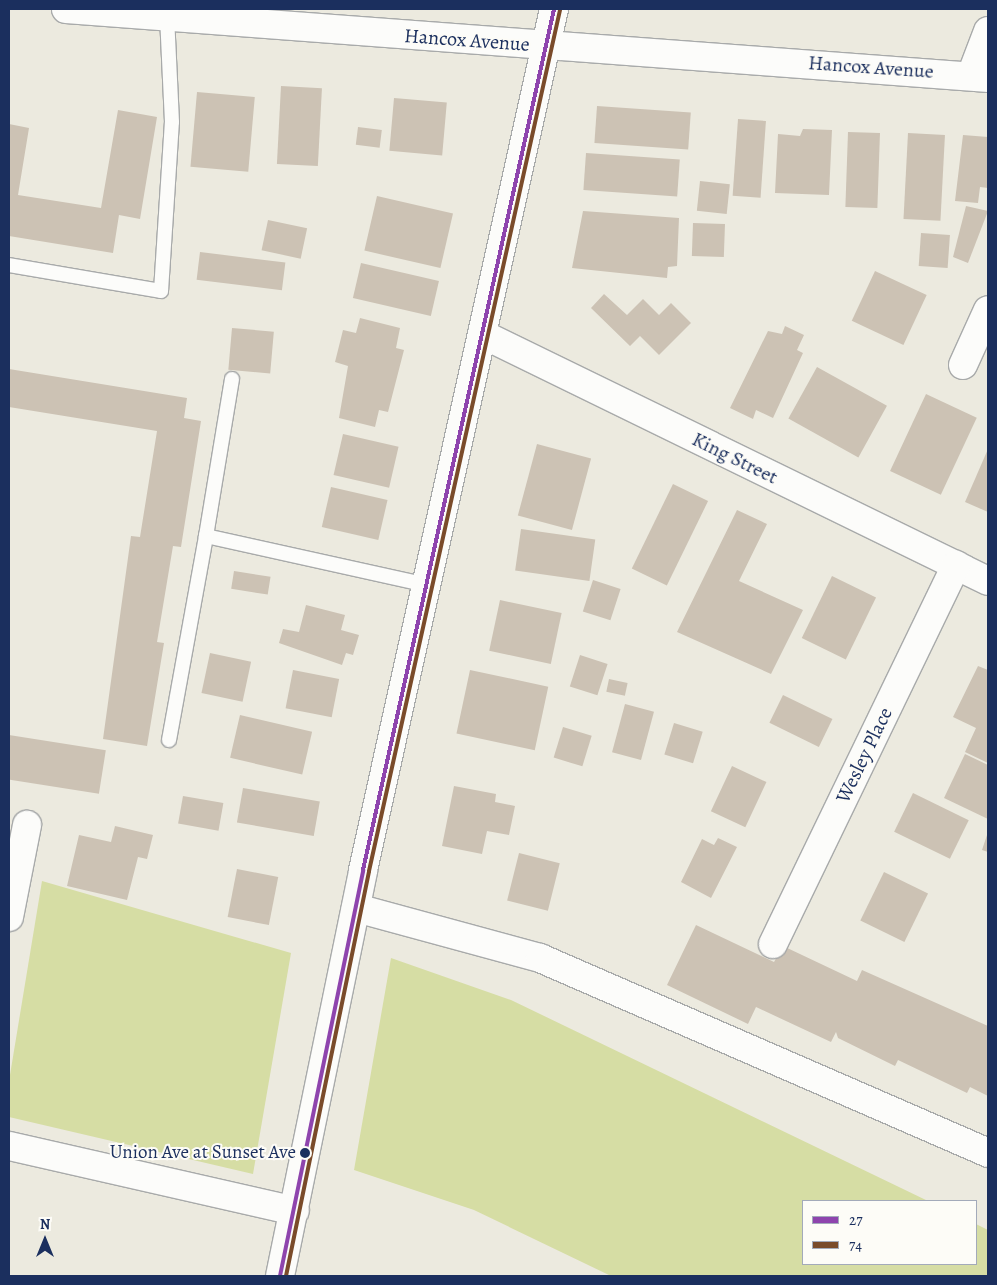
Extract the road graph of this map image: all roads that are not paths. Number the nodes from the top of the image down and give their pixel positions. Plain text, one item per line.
1 (66, 9) edge
2 (554, 9) edge
3 (174, 14) edge
4 (988, 31) edge
5 (545, 46) junction
6 (980, 75) edge
7 (9, 265) edge
8 (988, 310) edge
9 (482, 334) junction
10 (962, 365) dead end
11 (232, 379) dead end
12 (206, 536) junction
13 (956, 565) junction
14 (988, 581) edge
15 (427, 585) junction
16 (169, 740) dead end
17 (27, 825) dead end
18 (356, 908) junction
19 (9, 917) edge
20 (773, 944) dead end
21 (9, 1146) edge
22 (988, 1153) edge
23 (295, 1211) junction
24 (280, 1276) edge

1 - 3 street, Hancox Avenue
2 - 5 street
3 - 5 street, Hancox Avenue
3 - 7 lane
4 - 6 street
5 - 6 street, Hancox Avenue
5 - 9 street
8 - 10 street
9 - 13 street, King Street
9 - 15 street
11 - 12 lane
12 - 15 lane
12 - 16 lane
13 - 14 street, King Street
13 - 20 street, Wesley Place
15 - 18 street
17 - 19 street
18 - 22 street
18 - 23 street
21 - 23 street
23 - 24 street

